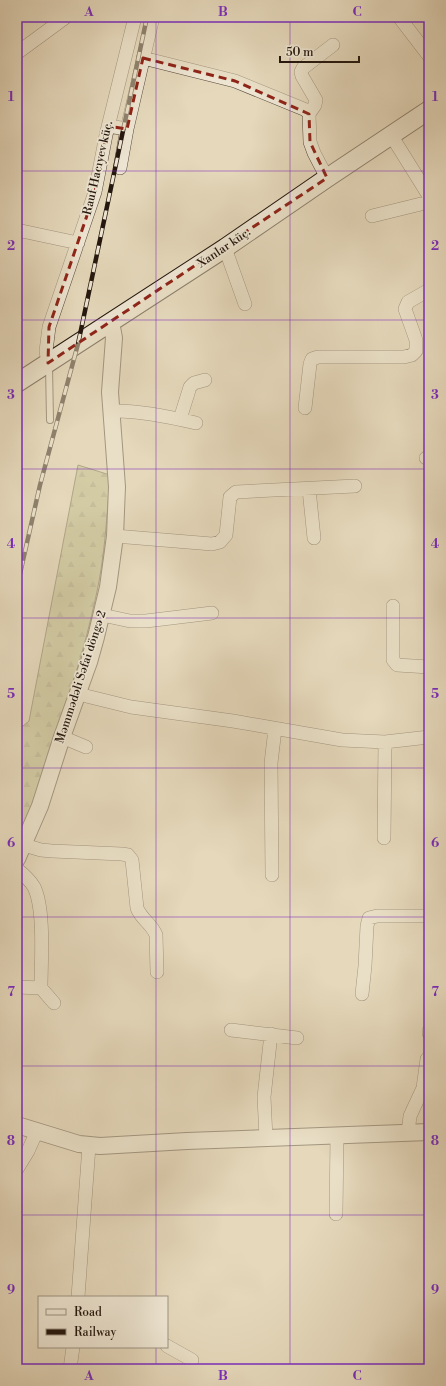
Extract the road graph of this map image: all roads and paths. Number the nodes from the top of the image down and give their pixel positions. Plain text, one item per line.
1 (66, 17) edge
2 (135, 17) edge
3 (153, 17) edge
4 (399, 17) edge
5 (334, 46) dead end
6 (17, 53) edge
7 (429, 56) edge
8 (143, 58) junction
9 (429, 110) edge
10 (309, 114) junction
11 (108, 126) junction
12 (127, 129) junction
13 (391, 135) junction
14 (120, 168) dead end
15 (327, 178) junction
16 (429, 196) edge
17 (429, 202) edge
18 (372, 216) dead end
19 (17, 230) edge
20 (78, 243) junction
21 (225, 248) junction
22 (429, 290) edge
23 (245, 304) dead end
24 (111, 322) junction
25 (48, 363) junction
26 (20, 377) edge
27 (205, 380) dead end
28 (305, 408) dead end
29 (111, 411) junction
30 (180, 419) junction
31 (50, 420) dead end
32 (196, 423) dead end
33 (355, 486) dead end
34 (309, 489) junction
35 (115, 536) junction
36 (314, 538) dead end
37 (393, 606) dead end
38 (212, 613) dead end
39 (102, 615) junction
40 (429, 667) edge
41 (78, 694) junction
42 (275, 729) junction
43 (62, 737) junction
44 (429, 737) edge
45 (385, 742) junction
46 (86, 747) dead end
47 (384, 838) dead end
48 (20, 852) edge
49 (17, 869) edge
50 (272, 875) dead end
51 (429, 916) edge
52 (157, 972) dead end
53 (17, 987) edge
54 (41, 988) junction
55 (362, 994) dead end
56 (54, 1003) dead end
57 (231, 1030) dead end
58 (271, 1034) junction
59 (297, 1038) dead end
60 (427, 1059) dead end
61 (17, 1125) edge
62 (37, 1131) junction
63 (429, 1132) edge
64 (408, 1133) junction
65 (337, 1136) junction
66 (266, 1138) junction
67 (90, 1146) junction
68 (17, 1169) edge
69 (336, 1214) dead end
70 (78, 1296) edge
71 (168, 1347) edge
72 (73, 1348) edge
73 (192, 1360) dead end
74 (70, 1369) edge

1 - 6 street
2 - 11 street, Rauf Hacıyev küç.
3 - 8 street
4 - 7 street
5 - 10 street
8 - 10 street
8 - 12 street
9 - 13 main road, Xanlar küç.
10 - 15 street
11 - 12 street
11 - 20 street, Rauf Hacıyev küç.
12 - 14 street
13 - 15 main road, Xanlar küç.
13 - 16 street
15 - 21 main road, Xanlar küç.
17 - 18 street
19 - 20 street
20 - 25 street, Rauf Hacıyev küç.
21 - 23 street
21 - 24 main road, Xanlar küç.
22 - 28 street
24 - 25 main road, Xanlar küç.
24 - 29 street, Məmmədəli Səfai döngə 2
25 - 26 main road, Xanlar küç.
25 - 31 lane
27 - 30 street
29 - 30 street
29 - 35 street, Məmmədəli Səfai döngə 2
30 - 32 street
33 - 34 street
34 - 35 street
34 - 36 street
35 - 39 street, Məmmədəli Səfai döngə 2
37 - 40 street
38 - 39 street
39 - 41 street, Məmmədəli Səfai döngə 2
41 - 42 street
41 - 43 street, Məmmədəli Səfai döngə 2
42 - 45 street
42 - 50 street
43 - 46 street
43 - 48 street, Məmmədəli Səfai döngə 2
44 - 45 street
45 - 47 street
48 - 52 street
49 - 54 street
51 - 55 street
53 - 54 street
54 - 56 street
57 - 58 street
58 - 59 street
58 - 66 street
60 - 64 street
61 - 62 street
62 - 67 street
62 - 68 street
63 - 64 street
64 - 65 street
65 - 66 street
65 - 69 street
66 - 67 street
67 - 70 street
71 - 73 street
72 - 74 street

